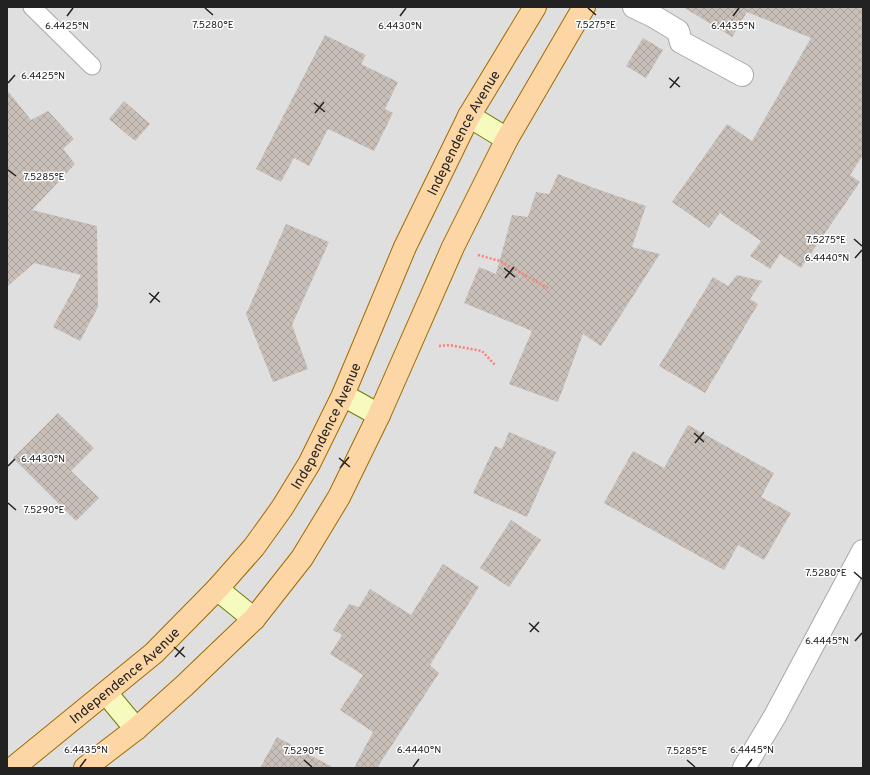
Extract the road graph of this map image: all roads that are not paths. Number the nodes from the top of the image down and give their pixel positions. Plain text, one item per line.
1 (32, 7) edge
2 (535, 7) edge
3 (584, 7) edge
4 (634, 7) edge
5 (92, 66) dead end
6 (742, 75) dead end
7 (469, 116) junction
8 (507, 139) junction
9 (343, 395) junction
10 (379, 415) junction
11 (863, 551) edge
12 (218, 589) junction
13 (254, 619) junction
14 (106, 693) junction
15 (136, 728) junction
16 (13, 768) edge
17 (86, 768) edge
18 (744, 768) edge

1 - 5 lane
2 - 7 main road, Independence Avenue
3 - 8 main road
4 - 6 street
7 - 8 main road
7 - 9 main road, Independence Avenue
8 - 10 main road
9 - 10 main road
9 - 12 main road, Independence Avenue
10 - 13 main road
11 - 18 street
12 - 13 main road
12 - 14 main road, Independence Avenue
13 - 15 main road
14 - 15 main road
14 - 16 main road, Independence Avenue
15 - 17 main road

